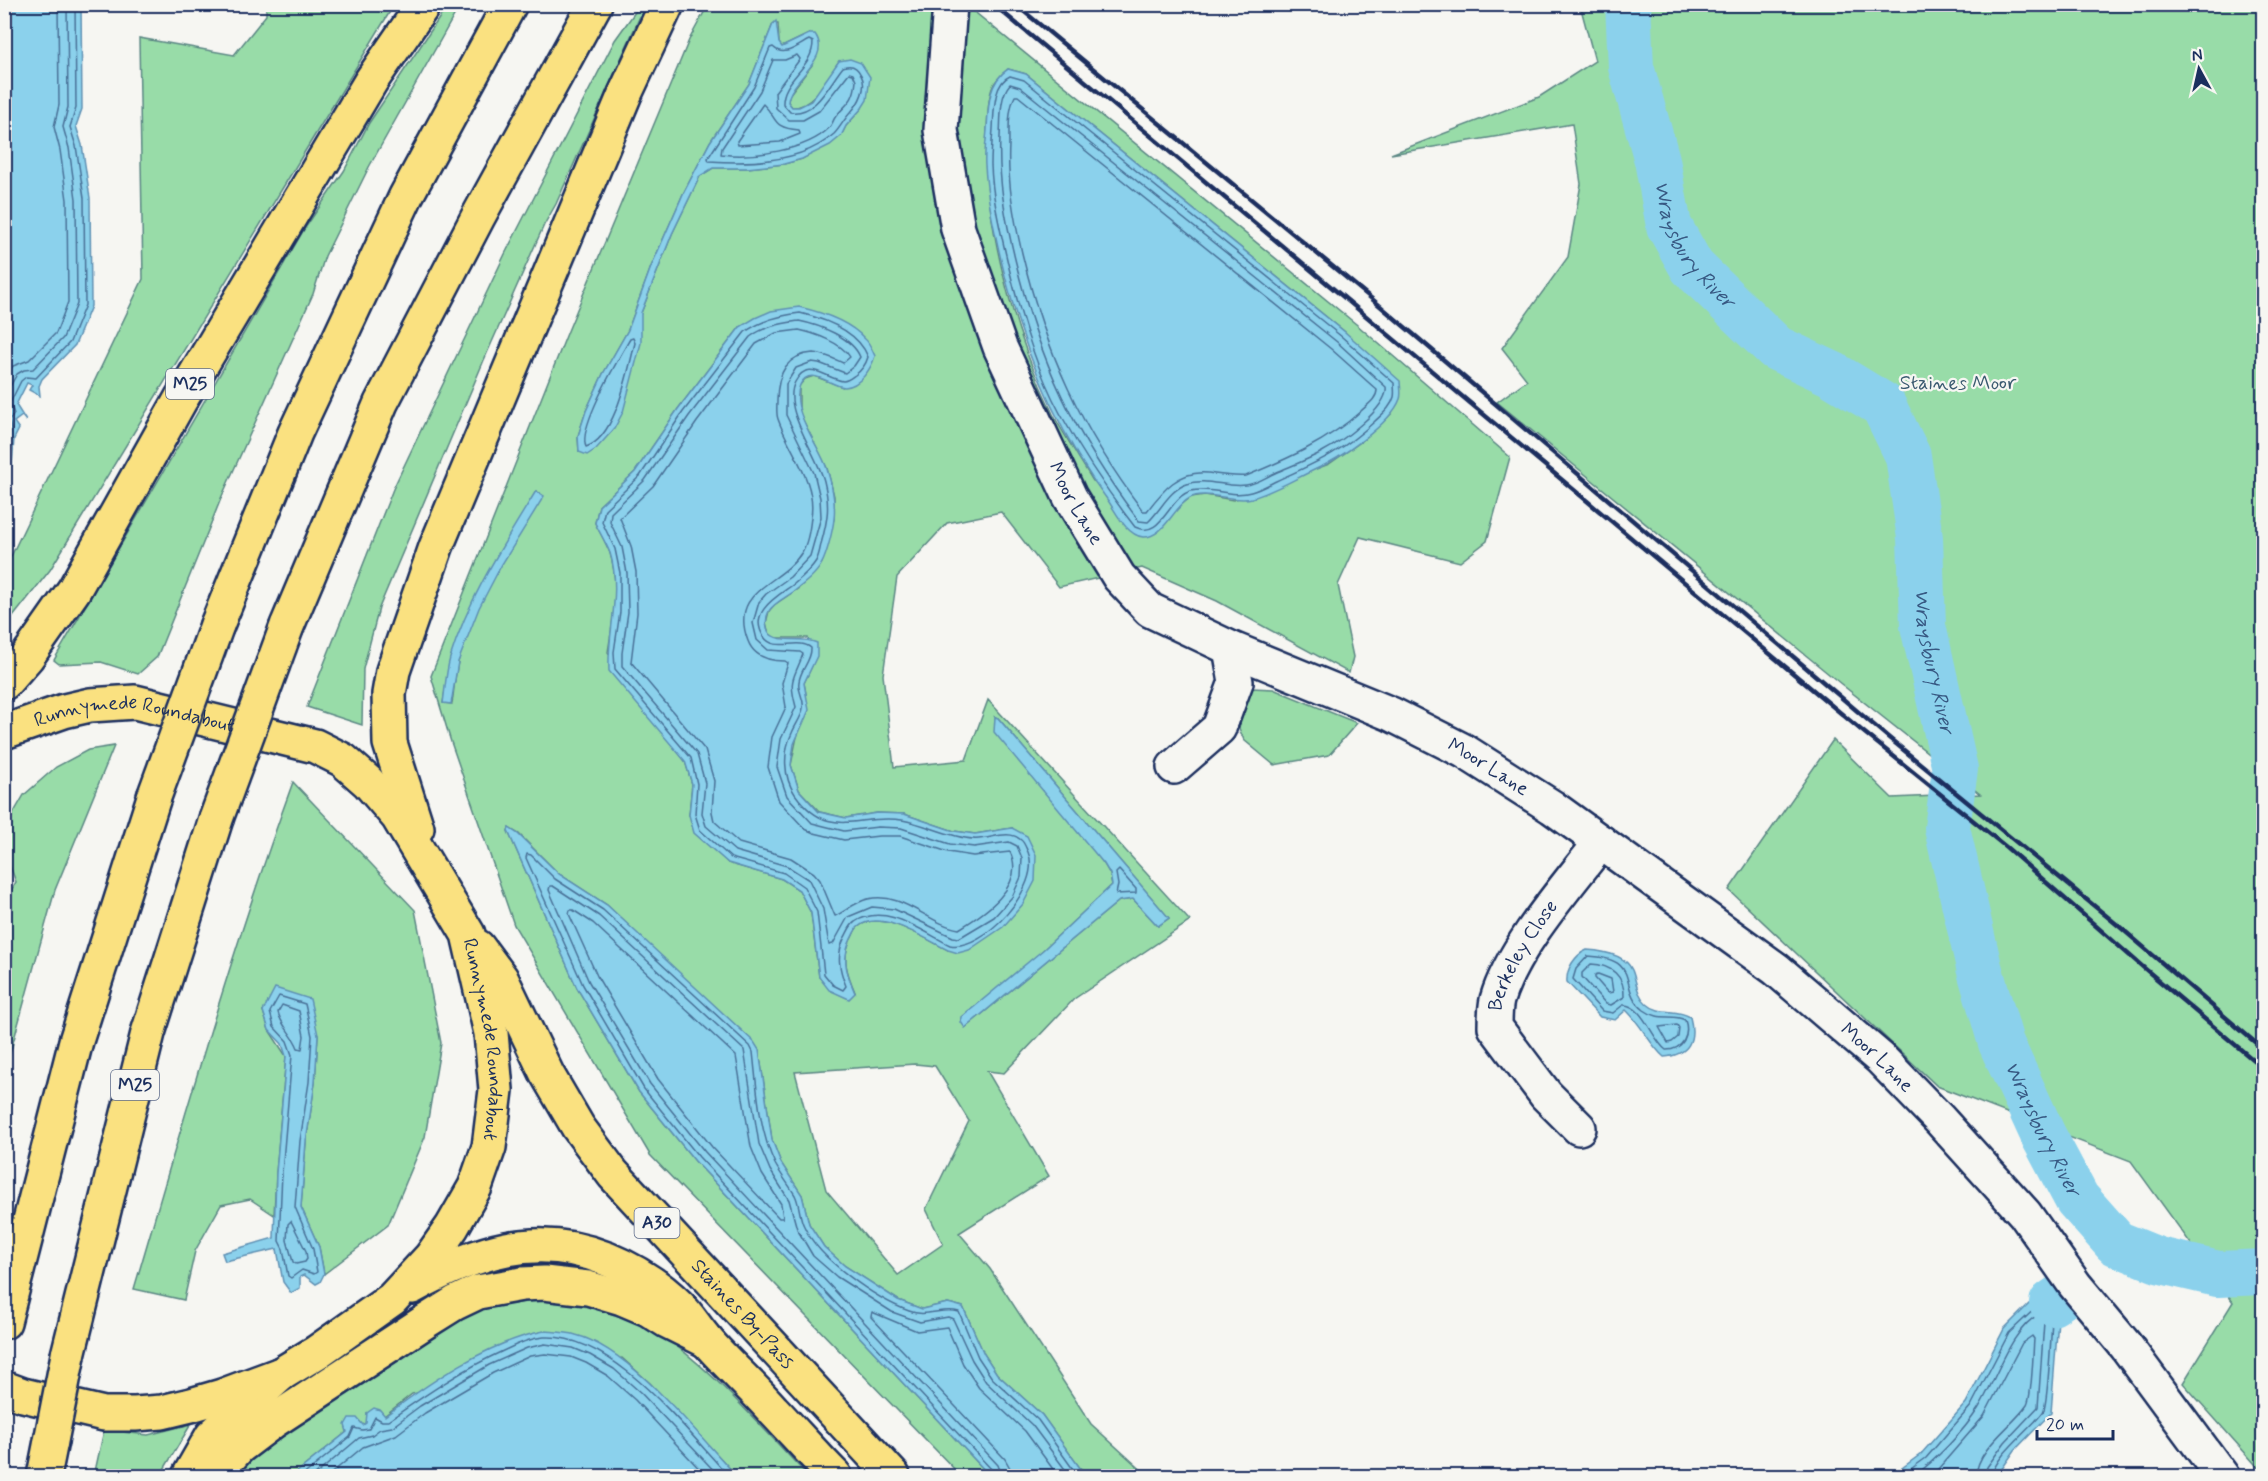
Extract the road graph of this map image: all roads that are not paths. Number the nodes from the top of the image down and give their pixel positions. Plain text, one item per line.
1 (424, 4) edge
2 (510, 4) edge
3 (596, 4) edge
4 (667, 4) edge
5 (948, 18) edge
6 (1230, 648) junction
7 (4, 683) edge
8 (4, 732) edge
9 (1174, 767) dead end
10 (1601, 842) junction
11 (432, 873) junction
12 (468, 934) junction
13 (1579, 1128) dead end
14 (392, 1299) junction
15 (4, 1322) edge
16 (707, 1341) junction
17 (281, 1374) junction
18 (4, 1388) edge
19 (44, 1476) edge
20 (189, 1476) edge
21 (213, 1476) edge
22 (835, 1476) edge
23 (893, 1476) edge
24 (2222, 1476) edge

1 - 7 main road, M25
2 - 15 main road, bridge
3 - 19 main road, M25, bridge
4 - 11 main road
5 - 6 street, Moor Lane
6 - 9 street
6 - 10 street, Moor Lane
8 - 11 main road, Runnymede Roundabout
10 - 13 street, Berkeley Close
10 - 24 street, Moor Lane
11 - 12 main road, Runnymede Roundabout
12 - 14 main road, Runnymede Roundabout
12 - 23 main road, Staines By-Pass / A30
14 - 16 main road, Staines By-Pass
14 - 17 main road, Runnymede Roundabout
16 - 21 main road
16 - 22 main road, Staines By-Pass
17 - 18 main road, Runnymede Roundabout
17 - 20 main road

